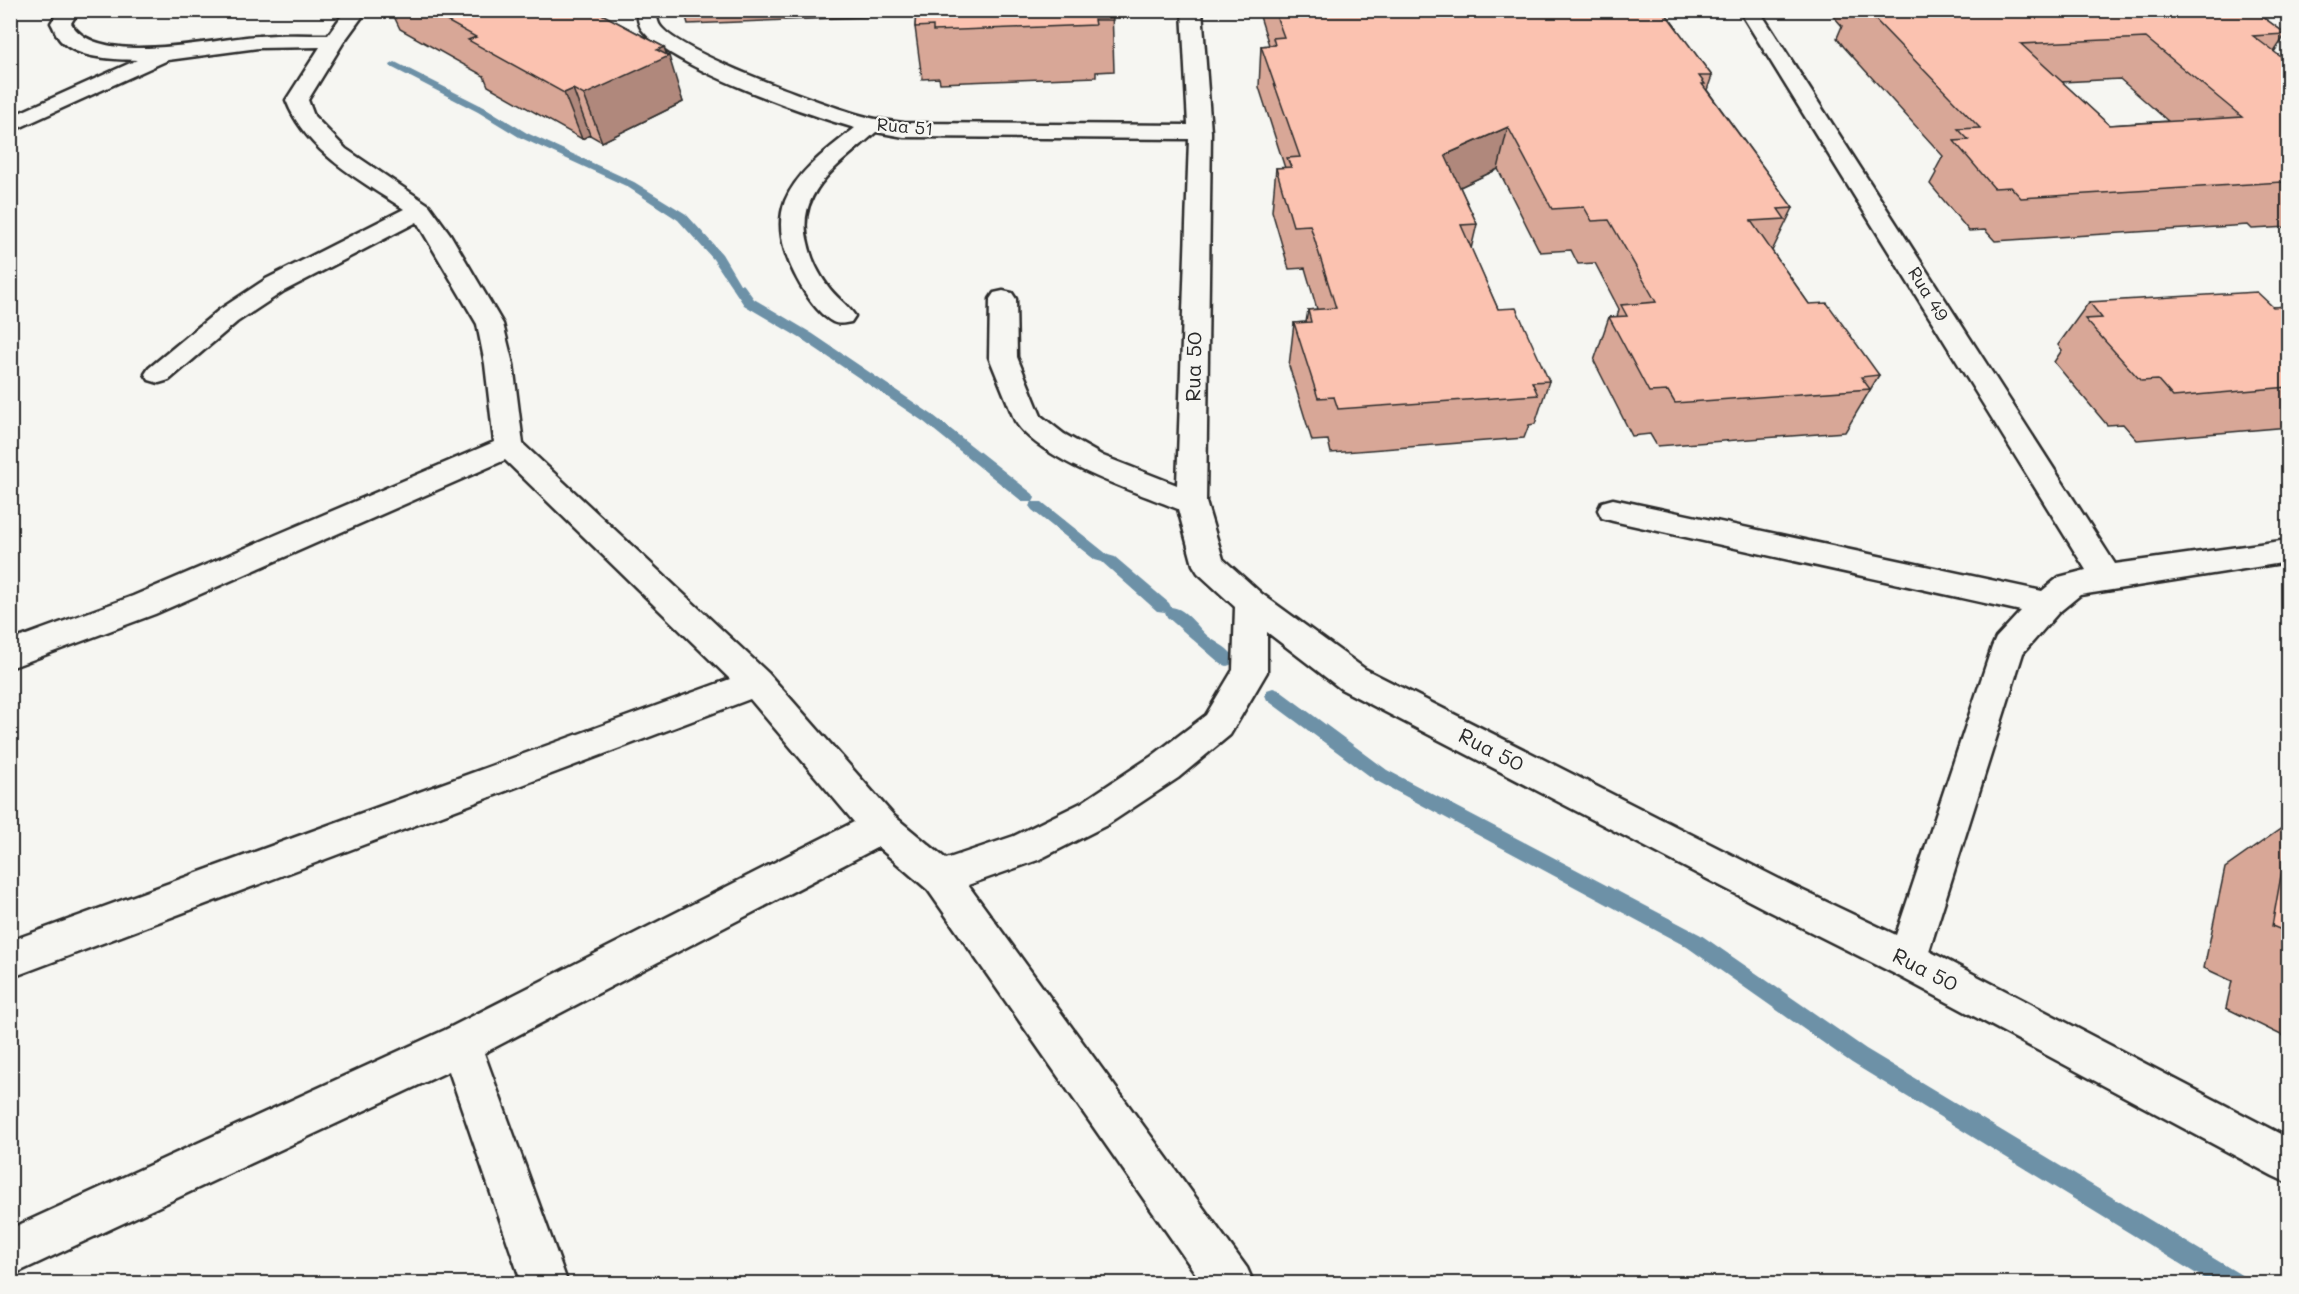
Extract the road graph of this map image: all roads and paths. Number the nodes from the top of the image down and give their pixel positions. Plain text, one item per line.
1 (69, 10) edge
2 (357, 10) edge
3 (646, 10) edge
4 (1192, 10) edge
5 (1749, 10) edge
6 (333, 41) junction
7 (167, 54) junction
8 (871, 124) junction
9 (10, 125) edge
10 (1200, 132) junction
11 (421, 210) junction
12 (1003, 299) dead end
13 (842, 316) dead end
14 (159, 374) dead end
15 (509, 447) junction
16 (1191, 502) junction
17 (1613, 510) dead end
18 (2289, 551) edge
19 (2107, 577) junction
20 (1251, 603) junction
21 (2048, 604) junction
22 (10, 655) edge
23 (756, 683) junction
24 (881, 827) junction
25 (941, 878) junction
26 (10, 960) edge
27 (1907, 960) junction
28 (460, 1044) junction
29 (2289, 1161) edge
30 (10, 1253) edge
31 (545, 1284) edge
32 (1230, 1284) edge

1 - 7 street
2 - 6 street
3 - 8 street, Rua 51
4 - 10 street, Rua 50
5 - 19 street, Rua 49
6 - 7 street
6 - 11 street
7 - 9 street
8 - 10 street, Rua 51
8 - 13 street
10 - 16 street, Rua 50
11 - 14 street
11 - 15 street
12 - 16 street
15 - 22 street
15 - 23 street
16 - 20 street, Rua 50
17 - 21 street
18 - 19 street
19 - 21 street
20 - 25 street
20 - 27 street, Rua 50
21 - 27 street
23 - 24 street
23 - 26 street
24 - 25 street
24 - 28 street
25 - 32 street
27 - 29 street, Rua 50
28 - 30 street
28 - 31 street

